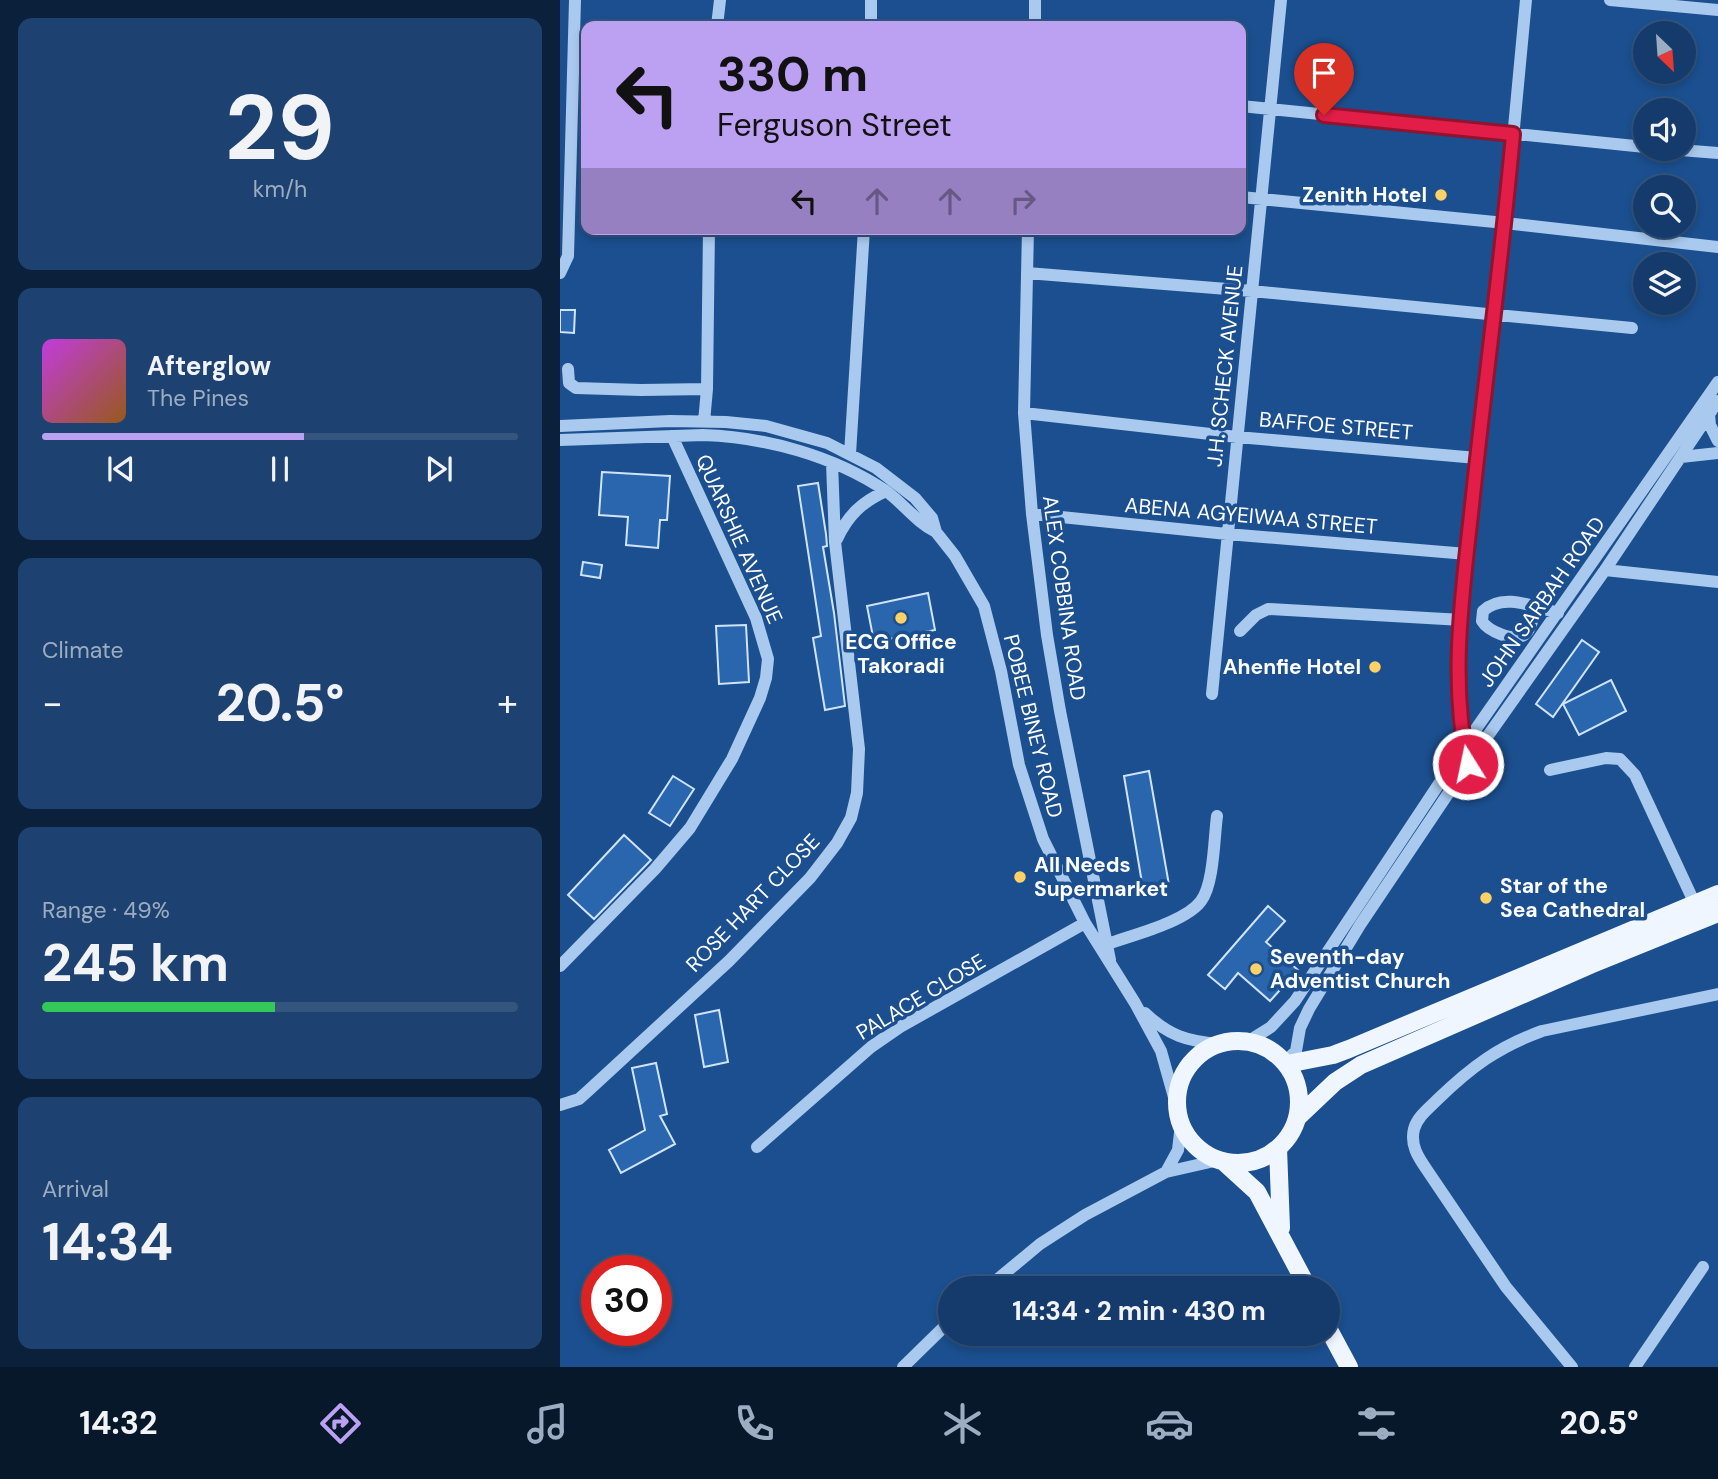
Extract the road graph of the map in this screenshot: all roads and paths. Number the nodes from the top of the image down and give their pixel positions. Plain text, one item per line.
1 (575, 0) edge
2 (720, 0) edge
3 (872, 0) edge
4 (1035, 0) edge
5 (1281, 0) edge
6 (1526, 0) edge
7 (1610, 0) edge
8 (1718, 10) edge
9 (718, 21) edge
10 (871, 21) edge
11 (1035, 21) edge
12 (1246, 107) edge
13 (1270, 109) junction
14 (1513, 134) junction
15 (1633, 146) edge
16 (1696, 151) edge
17 (1718, 153) edge
18 (1246, 197) edge
19 (1261, 198) junction
20 (1505, 223) junction
21 (709, 235) edge
22 (864, 235) edge
23 (1028, 235) edge
24 (1718, 247) edge
25 (1027, 273) junction
26 (560, 274) edge
27 (1252, 291) junction
28 (1494, 315) junction
29 (1632, 328) dead end
30 (568, 369) dead end
31 (1718, 382) edge
32 (707, 388) junction
33 (1718, 401) edge
34 (1024, 413) junction
35 (1709, 414) junction
36 (704, 422) junction
37 (560, 426) edge
38 (671, 436) junction
39 (1237, 436) junction
40 (560, 440) edge
41 (1718, 442) edge
42 (1718, 453) edge
43 (850, 454) junction
44 (1681, 457) junction
45 (1477, 458) junction
46 (832, 463) junction
47 (886, 491) junction
48 (1032, 514) junction
49 (936, 532) junction
50 (1227, 534) junction
51 (835, 542) junction
52 (1467, 554) junction
53 (1605, 570) junction
54 (1718, 582) edge
55 (1535, 608) dead end
56 (1558, 613) junction
57 (1462, 620) junction
58 (1240, 631) dead end
59 (1212, 694) dead end
60 (1464, 746) junction
61 (1468, 764) junction
62 (1550, 770) dead end
63 (1217, 816) dead end
64 (1718, 894) edge
65 (1695, 904) junction
66 (1718, 913) edge
67 (1085, 923) junction
68 (1108, 944) junction
69 (560, 966) edge
70 (1111, 967) junction
71 (1718, 994) edge
72 (1135, 1003) junction
73 (1247, 1042) junction
74 (1219, 1044) junction
75 (1286, 1063) junction
76 (560, 1105) edge
77 (1179, 1116) junction
78 (1297, 1118) junction
79 (757, 1147) dead end
80 (1278, 1148) junction
81 (1221, 1161) junction
82 (1166, 1172) junction
83 (1283, 1242) junction
84 (1703, 1267) dead end
85 (1001, 1276) edge
86 (1301, 1276) edge
87 (938, 1333) edge
88 (1338, 1346) edge
89 (903, 1367) edge
90 (1349, 1367) edge
91 (1572, 1367) edge
92 (1635, 1367) edge

1 - 26 street
2 - 9 street
3 - 10 street
4 - 11 street
5 - 13 street, J.H. SCHECK AVENUE
6 - 14 street
7 - 8 street
12 - 13 street
13 - 14 street
13 - 19 street, J.H. SCHECK AVENUE
14 - 15 street
14 - 20 street
16 - 17 street
18 - 19 street
19 - 20 street
19 - 27 street, J.H. SCHECK AVENUE
20 - 24 street
20 - 28 street
21 - 32 street
22 - 43 street
23 - 25 street, ALEX COBBINA ROAD
25 - 27 street
25 - 34 street, ALEX COBBINA ROAD
27 - 28 street
27 - 39 street, J.H. SCHECK AVENUE
28 - 29 street
28 - 45 street
30 - 32 street
31 - 56 street, JOHN SARBAH ROAD
32 - 36 street
33 - 35 street, JOHN SARBAH ROAD
34 - 39 street, BAFFOE STREET
34 - 48 street, ALEX COBBINA ROAD
35 - 41 street
35 - 44 street, JOHN SARBAH ROAD
36 - 37 street, POBEE BINEY ROAD
36 - 43 street, POBEE BINEY ROAD
38 - 40 street, POBEE BINEY ROAD
38 - 46 street, POBEE BINEY ROAD
38 - 69 street, QUARSHIE AVENUE
39 - 45 street, BAFFOE STREET
39 - 50 street, J.H. SCHECK AVENUE
42 - 44 street
43 - 49 street, POBEE BINEY ROAD
44 - 53 street, JOHN SARBAH ROAD
45 - 52 street
46 - 47 street, POBEE BINEY ROAD
46 - 51 street, ROSE HART CLOSE
47 - 49 street, POBEE BINEY ROAD
47 - 51 street
48 - 50 street, ABENA AGYEIWAA STREET
48 - 68 street, ALEX COBBINA ROAD
49 - 67 street, POBEE BINEY ROAD
50 - 52 street, ABENA AGYEIWAA STREET
50 - 59 street, J.H. SCHECK AVENUE
51 - 76 street, ROSE HART CLOSE
52 - 57 street
53 - 54 street
53 - 61 street, JOHN SARBAH ROAD
55 - 56 street
56 - 60 street, JOHN SARBAH ROAD
57 - 58 street
57 - 60 street
60 - 61 street
60 - 73 street, JOHN SARBAH ROAD
61 - 75 street, JOHN SARBAH ROAD
62 - 65 street
63 - 68 street
64 - 65 main road
65 - 75 main road
66 - 78 main road
67 - 70 street, POBEE BINEY ROAD
67 - 79 street, PALACE CLOSE
68 - 70 street, ALEX COBBINA ROAD
70 - 72 street, POBEE BINEY ROAD
71 - 91 street
72 - 74 street
72 - 77 street
73 - 74 main road
73 - 75 main road
74 - 77 main road
75 - 78 main road
77 - 81 main road
77 - 82 street
78 - 80 main road
80 - 81 main road
80 - 83 main road
81 - 82 street
81 - 83 main road
82 - 85 street
83 - 86 main road
84 - 92 street
87 - 89 street
88 - 90 main road

